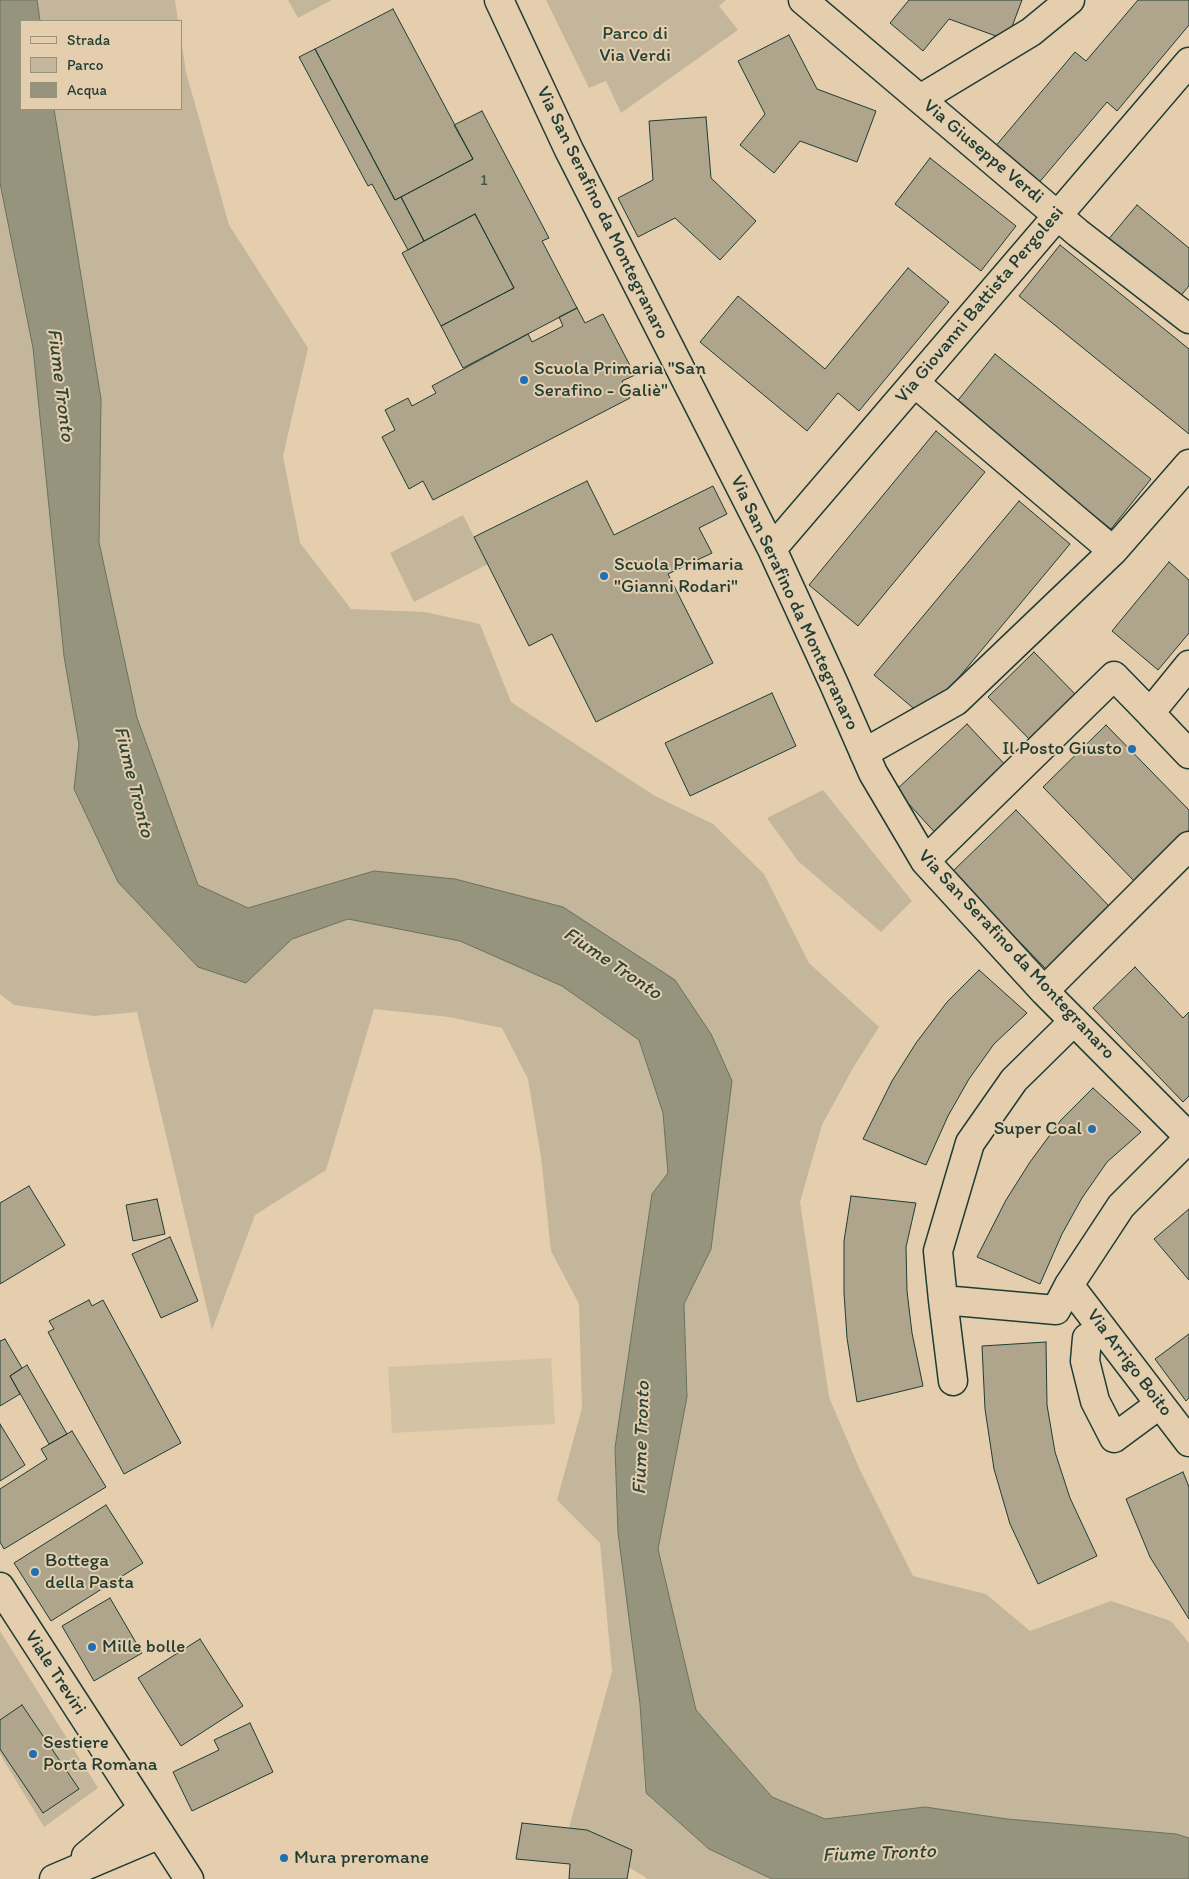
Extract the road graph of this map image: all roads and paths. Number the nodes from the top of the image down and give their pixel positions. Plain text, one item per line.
1 (499, 0) edge
2 (804, 0) edge
3 (1070, 0) edge
4 (1189, 62) edge
5 (920, 99) junction
6 (1057, 215) junction
7 (1189, 319) edge
8 (915, 383) junction
9 (1189, 464) edge
10 (772, 549) junction
11 (1113, 551) junction
12 (1189, 665) edge
13 (1150, 713) junction
14 (864, 753) junction
15 (1189, 754) edge
16 (1189, 846) edge
17 (925, 861) junction
18 (1044, 991) junction
19 (1074, 1021) junction
20 (1189, 1138) edge
21 (1069, 1285) junction
22 (943, 1300) junction
23 (1087, 1338) dead end
24 (953, 1381) dead end
25 (1160, 1404) junction
26 (1189, 1442) edge
27 (0, 1587) edge
28 (143, 1808) junction
29 (160, 1834) junction
30 (60, 1876) edge
31 (189, 1879) edge

1 - 10 street, Via San Serafino da Montegranaro
2 - 5 street, Via Giuseppe Verdi
3 - 5 street
4 - 6 street, Via Giovanni Battista Pergolesi
5 - 6 street, Via Giuseppe Verdi
6 - 7 street, Via Giuseppe Verdi
6 - 8 street, Via Giovanni Battista Pergolesi
8 - 10 street, Via Giovanni Battista Pergolesi
8 - 11 street
9 - 11 street
10 - 14 street, Via San Serafino da Montegranaro
11 - 14 street
12 - 13 street
13 - 15 street
13 - 17 street
14 - 17 street, Via San Serafino da Montegranaro
16 - 18 street
17 - 18 street, Via San Serafino da Montegranaro
18 - 19 street, Via San Serafino da Montegranaro
19 - 20 street, Via San Serafino da Montegranaro
19 - 22 street
20 - 21 street, Via Arrigo Boito
21 - 22 street, Via Arrigo Boito
21 - 25 street, Via Arrigo Boito
22 - 24 street
23 - 25 street
25 - 26 street, Via Arrigo Boito
27 - 28 street, Viale Treviri
28 - 29 street, Viale Treviri
28 - 30 street
29 - 30 street
29 - 31 street, Viale Treviri

